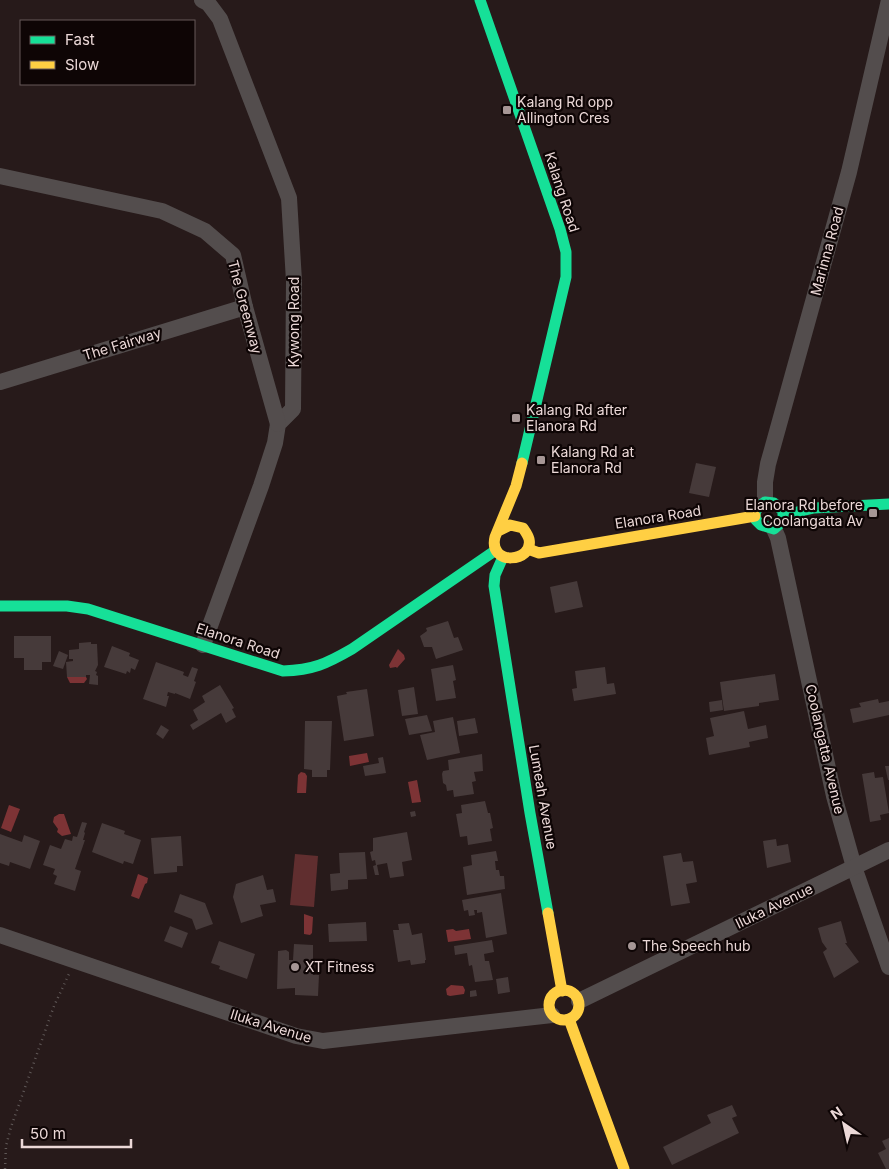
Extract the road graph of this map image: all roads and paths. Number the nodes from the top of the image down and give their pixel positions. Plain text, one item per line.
1 (202, 0) edge
2 (480, 0) edge
3 (889, 0) edge
4 (0, 176) edge
5 (245, 307) junction
6 (0, 382) edge
7 (278, 424) junction
8 (516, 486) junction
9 (765, 502) junction
10 (889, 504) edge
11 (784, 515) junction
12 (755, 516) junction
13 (516, 525) junction
14 (774, 529) junction
15 (498, 531) junction
16 (527, 534) junction
17 (567, 547) junction
18 (528, 548) junction
19 (500, 554) junction
20 (456, 577) junction
21 (473, 580) dead end
22 (482, 588) dead end
23 (0, 606) edge
24 (498, 608) junction
25 (203, 645) junction
26 (889, 850) edge
27 (854, 867) junction
28 (0, 935) edge
29 (889, 967) edge
30 (70, 973) dead end
31 (562, 991) junction
32 (579, 1001) junction
33 (552, 1015) junction
34 (569, 1020) junction
35 (5, 1169) edge
36 (624, 1169) edge

1 - 7 street, Kywong Road
2 - 8 street, Kalang Road
3 - 9 street, Marinna Road
4 - 5 street, The Greenway
5 - 6 street, The Fairway
5 - 7 street, The Greenway
7 - 25 street, Kywong Road
8 - 13 street, Kalang Road
8 - 15 street, Kalang Road
9 - 11 street
9 - 12 street
10 - 11 street
11 - 14 street
12 - 14 street
12 - 17 street, Elanora Road
13 - 15 street
13 - 16 street
14 - 27 street, Coolangatta Avenue
15 - 19 street
16 - 17 street
16 - 18 street
17 - 18 street, Elanora Road
18 - 19 street
19 - 20 street, Elanora Road
19 - 24 street
20 - 21 street
20 - 25 street, Elanora Road
22 - 24 street
23 - 25 street, Elanora Road
24 - 31 street, Lumeah Avenue
26 - 27 street, Iluka Avenue
27 - 29 street, Coolangatta Avenue
27 - 32 street, Iluka Avenue
28 - 33 street, Iluka Avenue
30 - 35 path
31 - 32 street
31 - 33 street
32 - 34 street
33 - 34 street
34 - 36 street

